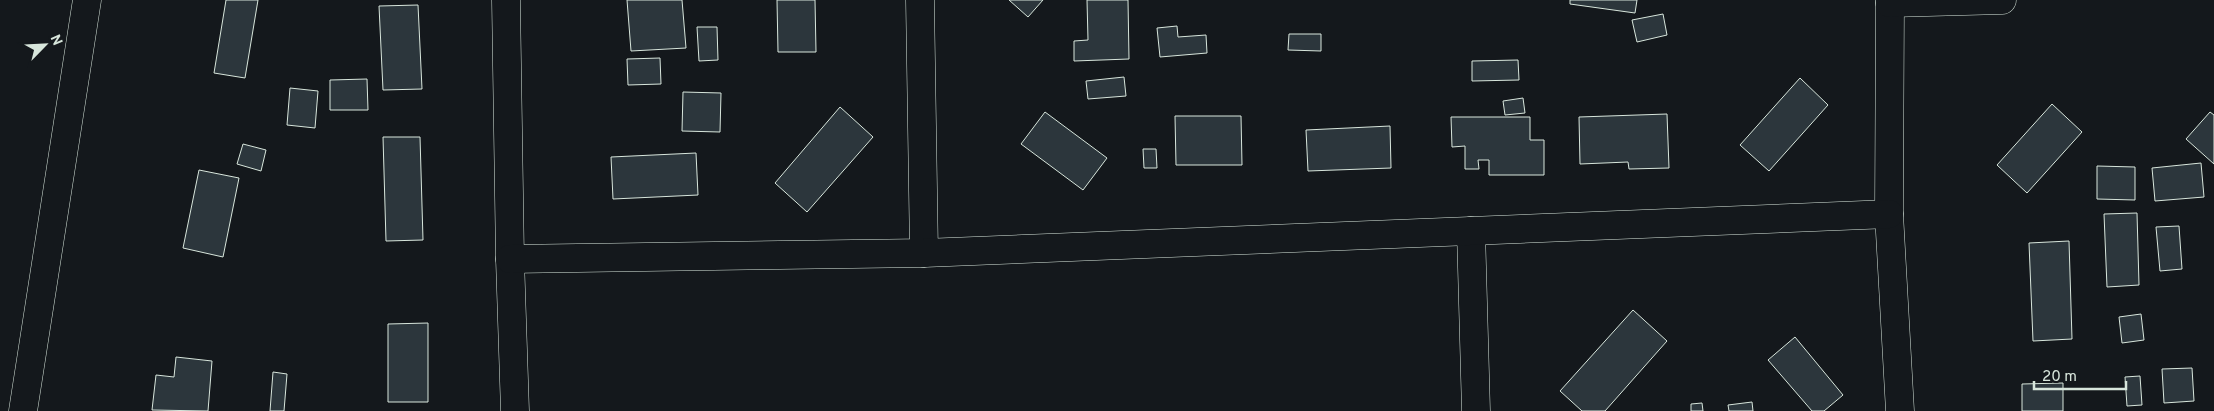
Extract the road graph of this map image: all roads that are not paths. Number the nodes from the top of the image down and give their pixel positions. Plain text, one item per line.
1 (87, 0) edge
2 (506, 0) edge
3 (920, 0) edge
4 (2002, 0) edge
5 (1890, 2) edge
6 (1889, 214) junction
7 (1471, 231) junction
8 (924, 252) junction
9 (510, 259) junction
10 (23, 411) edge
11 (515, 411) edge
12 (1476, 411) edge
13 (1900, 411) edge

1 - 10 street
2 - 9 street
3 - 8 street
4 - 5 street
5 - 6 street
6 - 7 street
6 - 13 street
7 - 8 street
7 - 12 street
8 - 9 street
9 - 11 street

